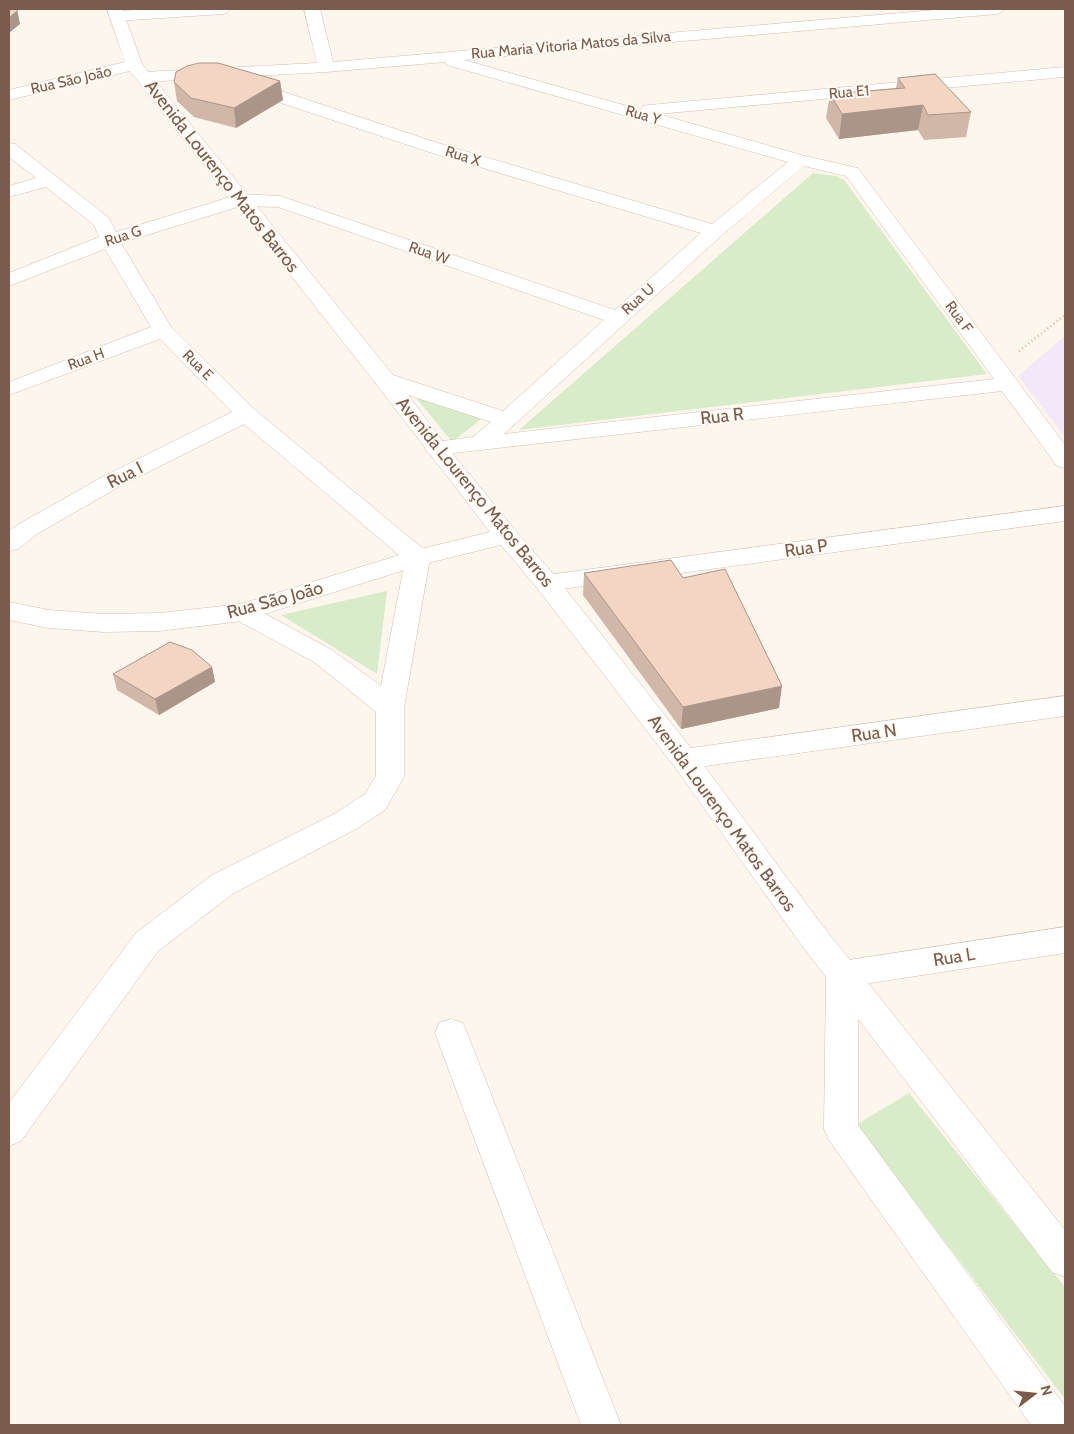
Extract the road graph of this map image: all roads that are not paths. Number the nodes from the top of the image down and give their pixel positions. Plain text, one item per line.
1 (222, 9) edge
2 (312, 9) edge
3 (990, 9) edge
4 (997, 9) edge
5 (116, 13) edge
6 (434, 57) junction
7 (326, 67) junction
8 (139, 71) junction
9 (1065, 72) edge
10 (213, 74) junction
11 (9, 95) edge
12 (633, 112) junction
13 (9, 148) edge
14 (801, 160) junction
15 (852, 172) joint
16 (49, 180) junction
17 (9, 192) edge
18 (240, 200) junction
19 (715, 231) junction
20 (110, 240) junction
21 (9, 280) edge
22 (617, 318) junction
23 (164, 330) junction
24 (1003, 376) junction
25 (385, 380) junction
26 (9, 389) edge
27 (246, 414) junction
28 (505, 419) junction
29 (479, 444) junction
30 (436, 448) junction
31 (1065, 461) edge
32 (1065, 514) edge
33 (506, 536) junction
34 (9, 543) edge
35 (418, 558) junction
36 (547, 583) junction
37 (9, 611) edge
38 (242, 612) junction
39 (1065, 706) edge
40 (390, 708) junction
41 (684, 759) junction
42 (1065, 940) edge
43 (842, 974) junction
44 (451, 1033) dead end
45 (9, 1130) edge
46 (1065, 1259) edge
47 (601, 1425) edge
48 (1055, 1425) edge

1 - 5 street
2 - 7 street
3 - 4 street, Rua Maria Vitoria Matos da Silva
3 - 6 street, Rua Maria Vitoria Matos da Silva
5 - 8 street, Avenida Lourenço Matos Barros
6 - 7 street, Rua Maria Vitoria Matos da Silva
6 - 12 street, Rua Y
7 - 10 street, Rua Maria Vitoria Matos da Silva
8 - 10 street, Rua Maria Vitoria Matos da Silva
8 - 11 street, Rua São João
8 - 18 street, Avenida Lourenço Matos Barros
9 - 12 street, Rua E1
10 - 19 street, Rua X
12 - 14 street, Rua Y
13 - 16 street, Rua E
14 - 15 street, Rua Y
14 - 19 street, Rua U
15 - 24 street, Rua F
16 - 17 street
16 - 20 street, Rua E
18 - 20 street, Rua G
18 - 22 street, Rua W
18 - 25 street, Avenida Lourenço Matos Barros
19 - 22 street, Rua U
20 - 21 street, Rua G
20 - 23 street, Rua E
22 - 28 street, Rua U
23 - 26 street, Rua H
23 - 27 street, Rua E
24 - 29 street, Rua R
24 - 31 street, Rua F
25 - 28 street
25 - 30 street, Avenida Lourenço Matos Barros
27 - 34 street, Rua I
27 - 35 street, Rua E
28 - 29 street, Rua U
29 - 30 street, Rua R
30 - 33 street, Avenida Lourenço Matos Barros
32 - 36 street, Rua P
33 - 35 street, Rua São João
33 - 36 street, Avenida Lourenço Matos Barros
35 - 38 street, Rua São João
35 - 40 street
36 - 41 street, Avenida Lourenço Matos Barros
37 - 38 street, Rua São João
38 - 40 street
39 - 41 street, Rua N
40 - 45 street
41 - 43 street, Avenida Lourenço Matos Barros
42 - 43 street, Rua L
43 - 46 street, Avenida Lourenço Matos Barros
43 - 48 street
44 - 47 street

